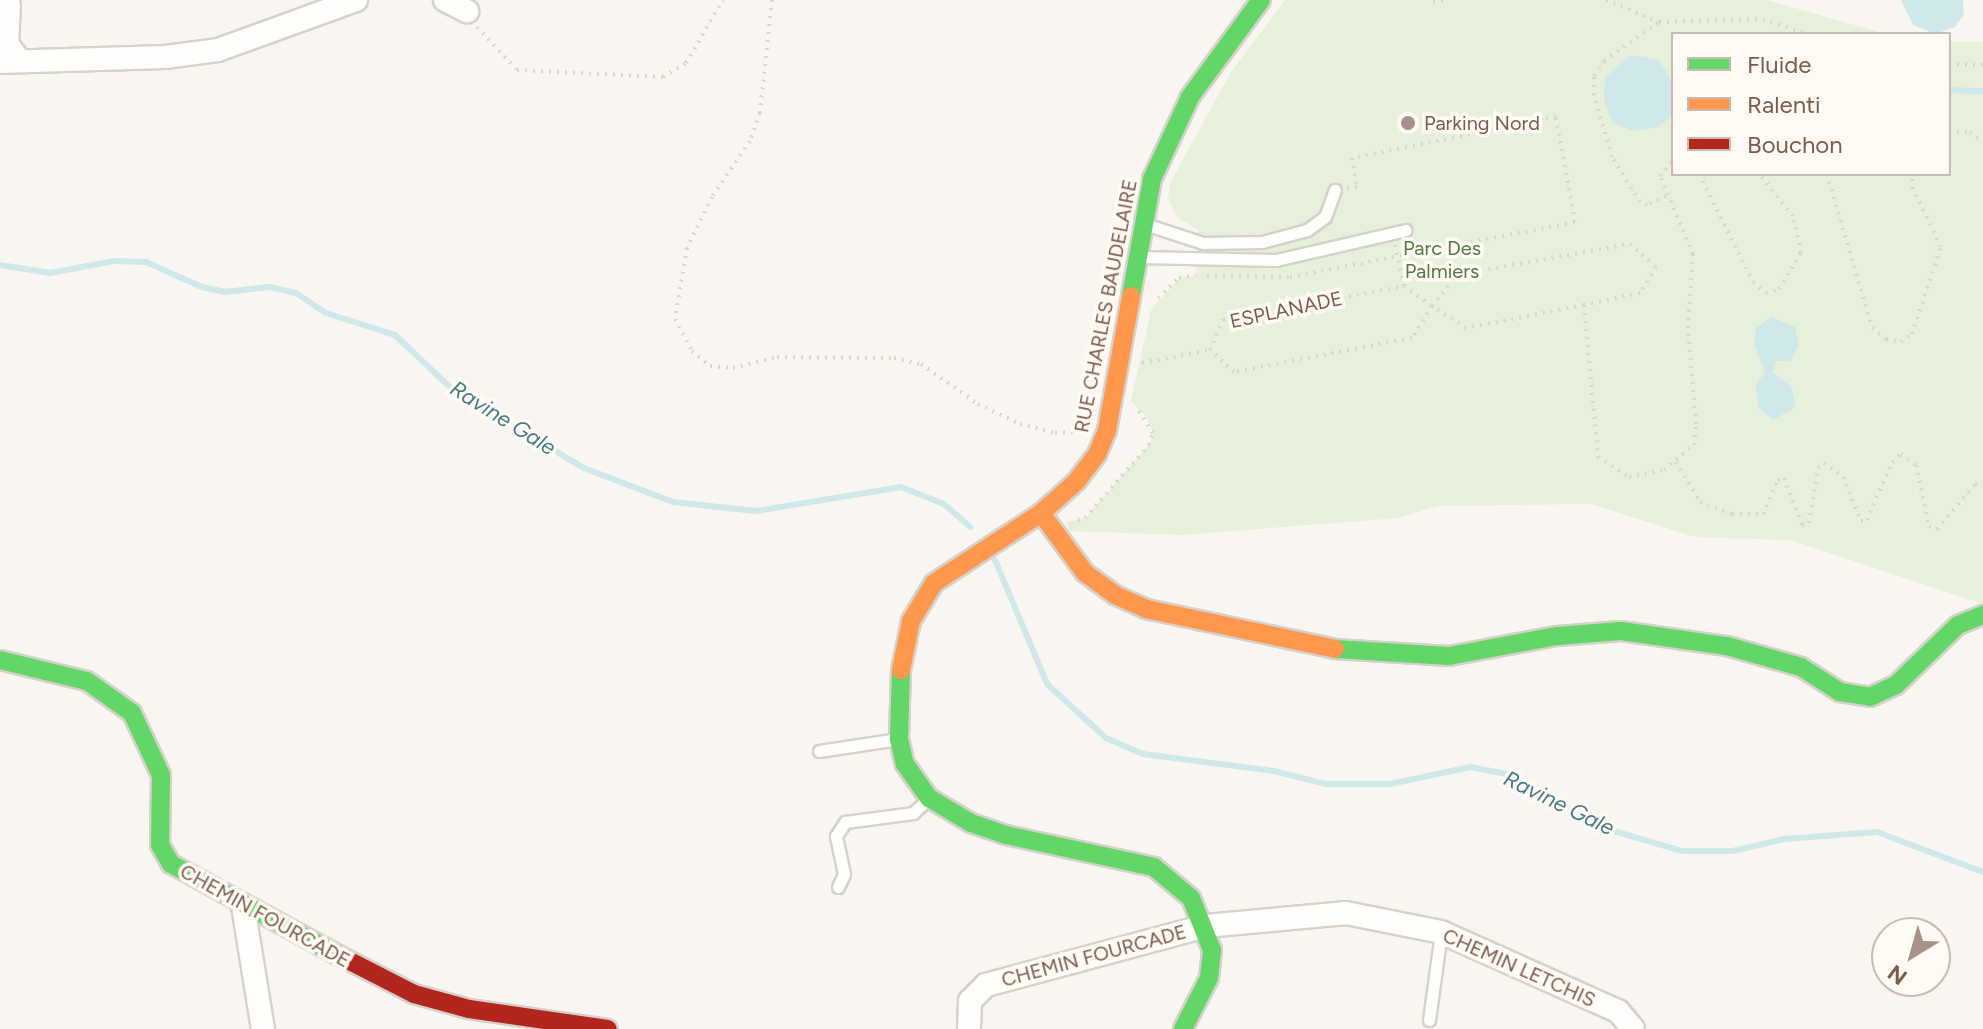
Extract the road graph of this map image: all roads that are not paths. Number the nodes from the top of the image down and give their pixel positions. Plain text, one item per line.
1 (32, 0) edge
2 (356, 0) edge
3 (445, 0) edge
4 (1261, 0) edge
5 (5, 3) edge
6 (467, 11) road end
7 (10, 61) edge
8 (1335, 190) road end
9 (1145, 224) junction
10 (1406, 230) dead end
11 (1140, 257) junction
12 (1044, 517) junction
13 (1983, 615) edge
14 (0, 660) edge
15 (899, 739) junction
16 (819, 751) dead end
17 (929, 798) junction
18 (838, 887) dead end
19 (243, 906) junction
20 (1206, 926) junction
21 (1441, 932) junction
22 (1429, 1020) dead end
23 (524, 1022) edge
24 (263, 1029) edge
25 (608, 1029) edge
26 (969, 1029) edge
27 (1183, 1029) edge
28 (1633, 1029) edge

1 - 5 street
2 - 7 street
3 - 6 street
4 - 9 street, RUE CHARLES BAUDELAIRE
5 - 7 street
8 - 9 lane
9 - 11 street, RUE CHARLES BAUDELAIRE
10 - 11 lane
11 - 12 street, RUE CHARLES BAUDELAIRE
12 - 13 street
12 - 15 street, RUE CHARLES BAUDELAIRE
14 - 19 street, CHEMIN FOURCADE
15 - 16 lane
15 - 17 street, RUE CHARLES BAUDELAIRE
17 - 18 lane
17 - 20 street, RUE CHARLES BAUDELAIRE
19 - 23 street, CHEMIN FOURCADE
19 - 24 street
20 - 21 street, CHEMIN LETCHIS
20 - 26 street, CHEMIN FOURCADE
20 - 27 street, RUE CHARLES BAUDELAIRE
21 - 22 lane
21 - 28 street, CHEMIN LETCHIS
23 - 25 street, CHEMIN FOURCADE

